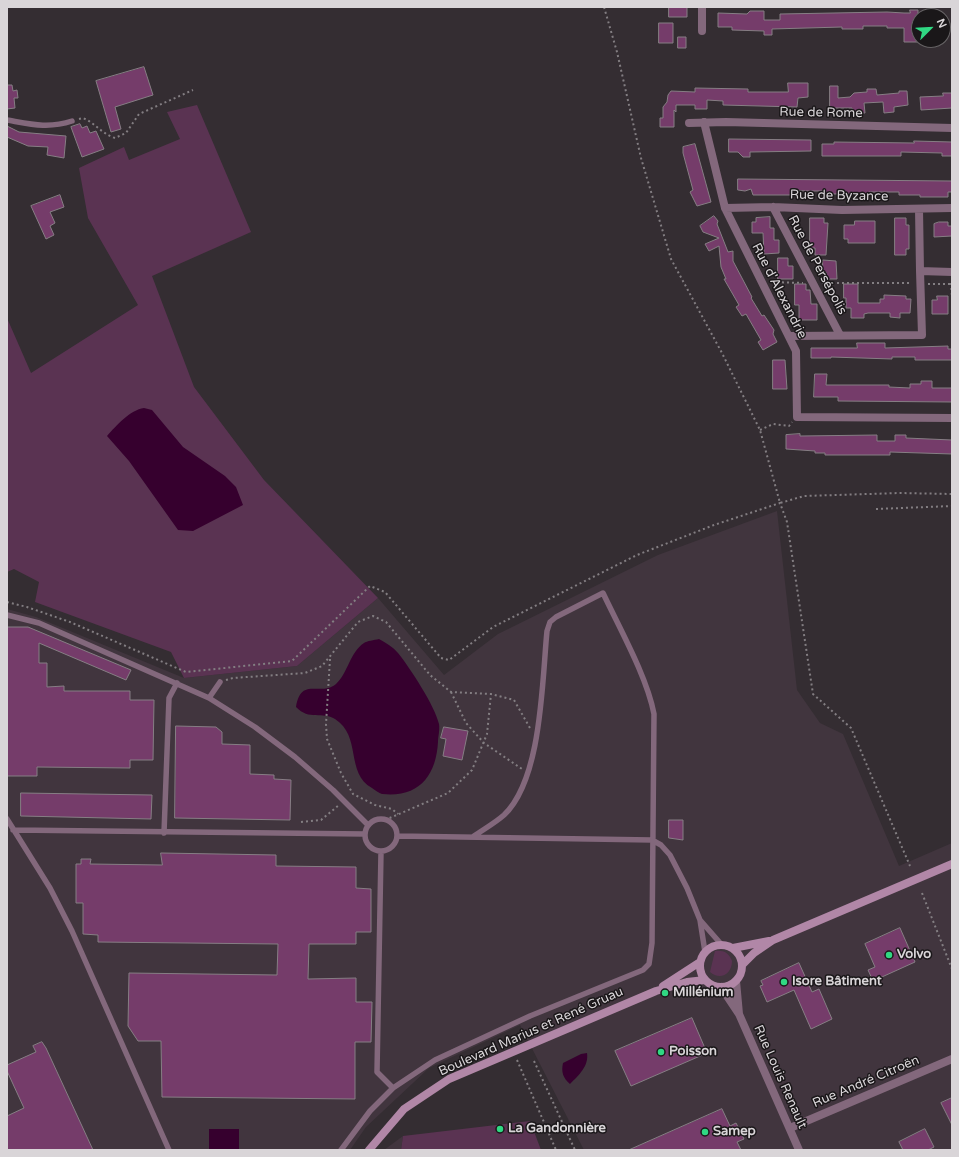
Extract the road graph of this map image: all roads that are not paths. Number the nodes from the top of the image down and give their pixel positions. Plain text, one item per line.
1 (702, 7) edge
2 (702, 31) dead end
3 (7, 120) edge
4 (72, 121) road end
5 (704, 122) junction
6 (688, 123) dead end
7 (952, 128) edge
8 (773, 207) junction
9 (725, 208) junction
10 (952, 208) edge
11 (920, 209) junction
12 (920, 272) junction
13 (952, 272) edge
14 (840, 335) junction
15 (790, 336) junction
16 (952, 418) edge
17 (7, 615) edge
18 (220, 682) road end
19 (177, 683) junction
20 (209, 698) junction
21 (7, 819) edge
22 (368, 825) junction
23 (14, 830) junction
24 (164, 833) junction
25 (365, 834) junction
26 (397, 836) junction
27 (474, 836) junction
28 (652, 840) junction
29 (381, 852) junction
30 (952, 864) edge
31 (700, 920) junction
32 (773, 940) junction
33 (721, 944) junction
34 (733, 948) junction
35 (705, 952) junction
36 (700, 962) junction
37 (742, 964) junction
38 (705, 980) junction
39 (736, 981) junction
40 (721, 987) junction
41 (656, 991) junction
42 (739, 1014) junction
43 (952, 1059) edge
44 (394, 1088) junction
45 (790, 1128) junction
46 (170, 1150) edge
47 (341, 1150) edge
48 (369, 1150) edge
49 (799, 1150) edge

1 - 2 street
3 - 4 lane
5 - 6 street, Rue de Rome
5 - 7 street, Rue de Rome
5 - 9 street, Rue d'Alexandrie
8 - 9 street, Rue de Byzance
8 - 11 street, Rue de Byzance
8 - 14 street, Rue de Persépolis
9 - 15 street, Rue d'Alexandrie
10 - 11 street, Rue de Byzance
11 - 12 street
12 - 13 street
12 - 14 street
14 - 15 street
15 - 16 street, Rue d'Alexandrie
17 - 19 lane
18 - 20 lane
19 - 20 lane
19 - 24 lane
20 - 22 lane
21 - 23 lane
22 - 25 lane
22 - 26 lane
23 - 24 lane
23 - 46 lane
24 - 25 lane
25 - 29 lane
26 - 27 lane
26 - 29 lane
27 - 28 lane
27 - 28 lane
28 - 31 lane
28 - 44 lane
29 - 44 lane
30 - 32 main road
31 - 33 lane
31 - 35 lane
32 - 34 main road
32 - 37 main road
33 - 34 main road
33 - 35 main road
34 - 37 main road
35 - 36 main road
36 - 38 main road
36 - 41 main road, Boulevard Marius et René Gruau
37 - 39 main road
38 - 40 main road
38 - 41 main road, Boulevard Marius et René Gruau
39 - 40 main road
39 - 42 street, Rue Louis Renault
40 - 42 street, Rue Louis Renault
41 - 48 main road, Boulevard Marius et René Gruau
42 - 45 street, Rue Louis Renault
43 - 45 street, Rue André Citroën
44 - 47 lane
45 - 49 street, Rue Louis Renault

